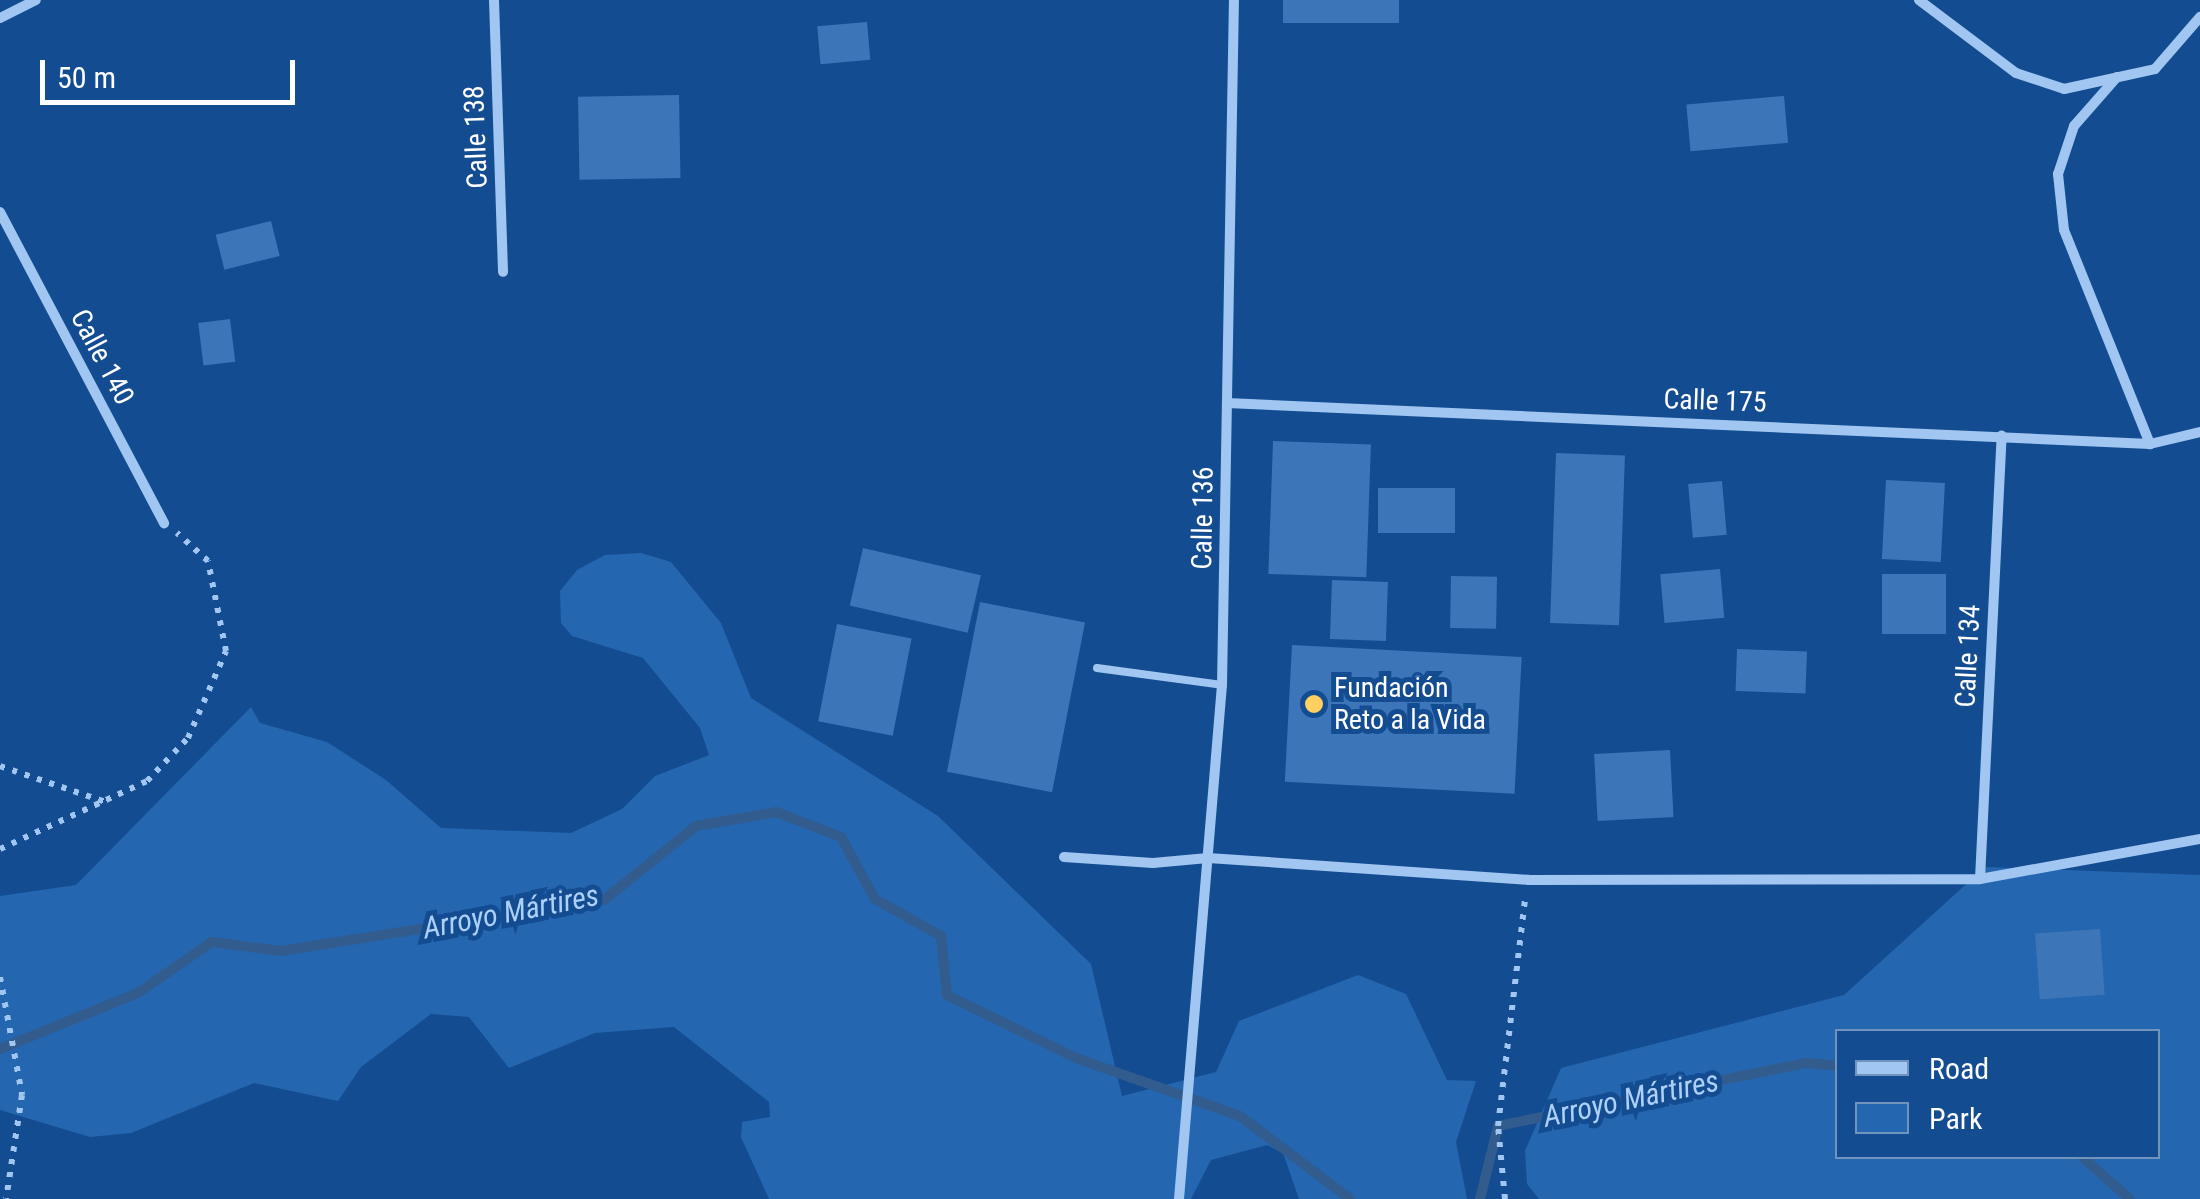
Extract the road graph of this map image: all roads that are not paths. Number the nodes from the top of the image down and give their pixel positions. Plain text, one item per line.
1 (36, 0) edge
2 (494, 0) edge
3 (1234, 0) edge
4 (1919, 0) edge
5 (2200, 17) edge
6 (0, 18) edge
7 (2118, 77) junction
8 (0, 212) edge
9 (504, 272) dead end
10 (1227, 403) junction
11 (2200, 432) edge
12 (2002, 436) junction
13 (2150, 444) junction
14 (164, 522) road end
15 (1097, 668) dead end
16 (1222, 685) junction
17 (2200, 838) edge
18 (1064, 856) dead end
19 (1208, 858) junction
20 (1980, 879) junction
21 (1178, 1199) edge

1 - 6 street
2 - 9 street, Calle 138
3 - 10 street, Calle 136
4 - 7 street
5 - 7 street
7 - 13 street
8 - 14 street, Calle 140
10 - 12 street, Calle 175
10 - 16 street, Calle 136
11 - 13 street, Calle 175
12 - 13 street, Calle 175
12 - 20 street, Calle 134
15 - 16 lane
16 - 19 street, Calle 136
17 - 20 street
18 - 19 street
19 - 20 street
19 - 21 street, Calle 136

